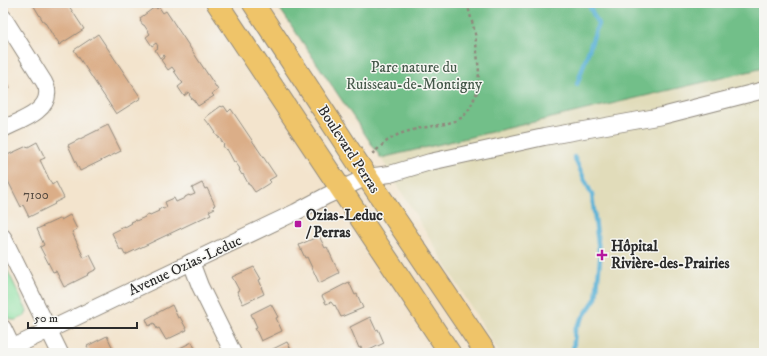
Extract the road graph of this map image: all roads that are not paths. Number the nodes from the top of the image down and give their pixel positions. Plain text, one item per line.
1 (217, 3) edge
2 (253, 3) edge
3 (3, 18) edge
4 (764, 90) edge
5 (3, 129) edge
6 (367, 177) junction
7 (341, 189) junction
8 (3, 237) edge
9 (191, 262) junction
10 (3, 328) edge
11 (48, 330) junction
12 (10, 351) edge
13 (60, 353) edge
14 (233, 353) edge
15 (450, 353) edge
16 (486, 353) edge

1 - 7 main road, Boulevard Perras
2 - 6 main road, Boulevard Perras
3 - 5 street
4 - 6 street, Avenue Ozias-Leduc
6 - 7 street, Avenue Ozias-Leduc
6 - 16 main road, Boulevard Perras
7 - 9 street, Avenue Ozias-Leduc
7 - 15 main road, Boulevard Perras
8 - 11 street
9 - 11 street, Avenue Ozias-Leduc
9 - 14 street
10 - 12 street
11 - 12 street, Avenue Ozias-Leduc
11 - 13 street

